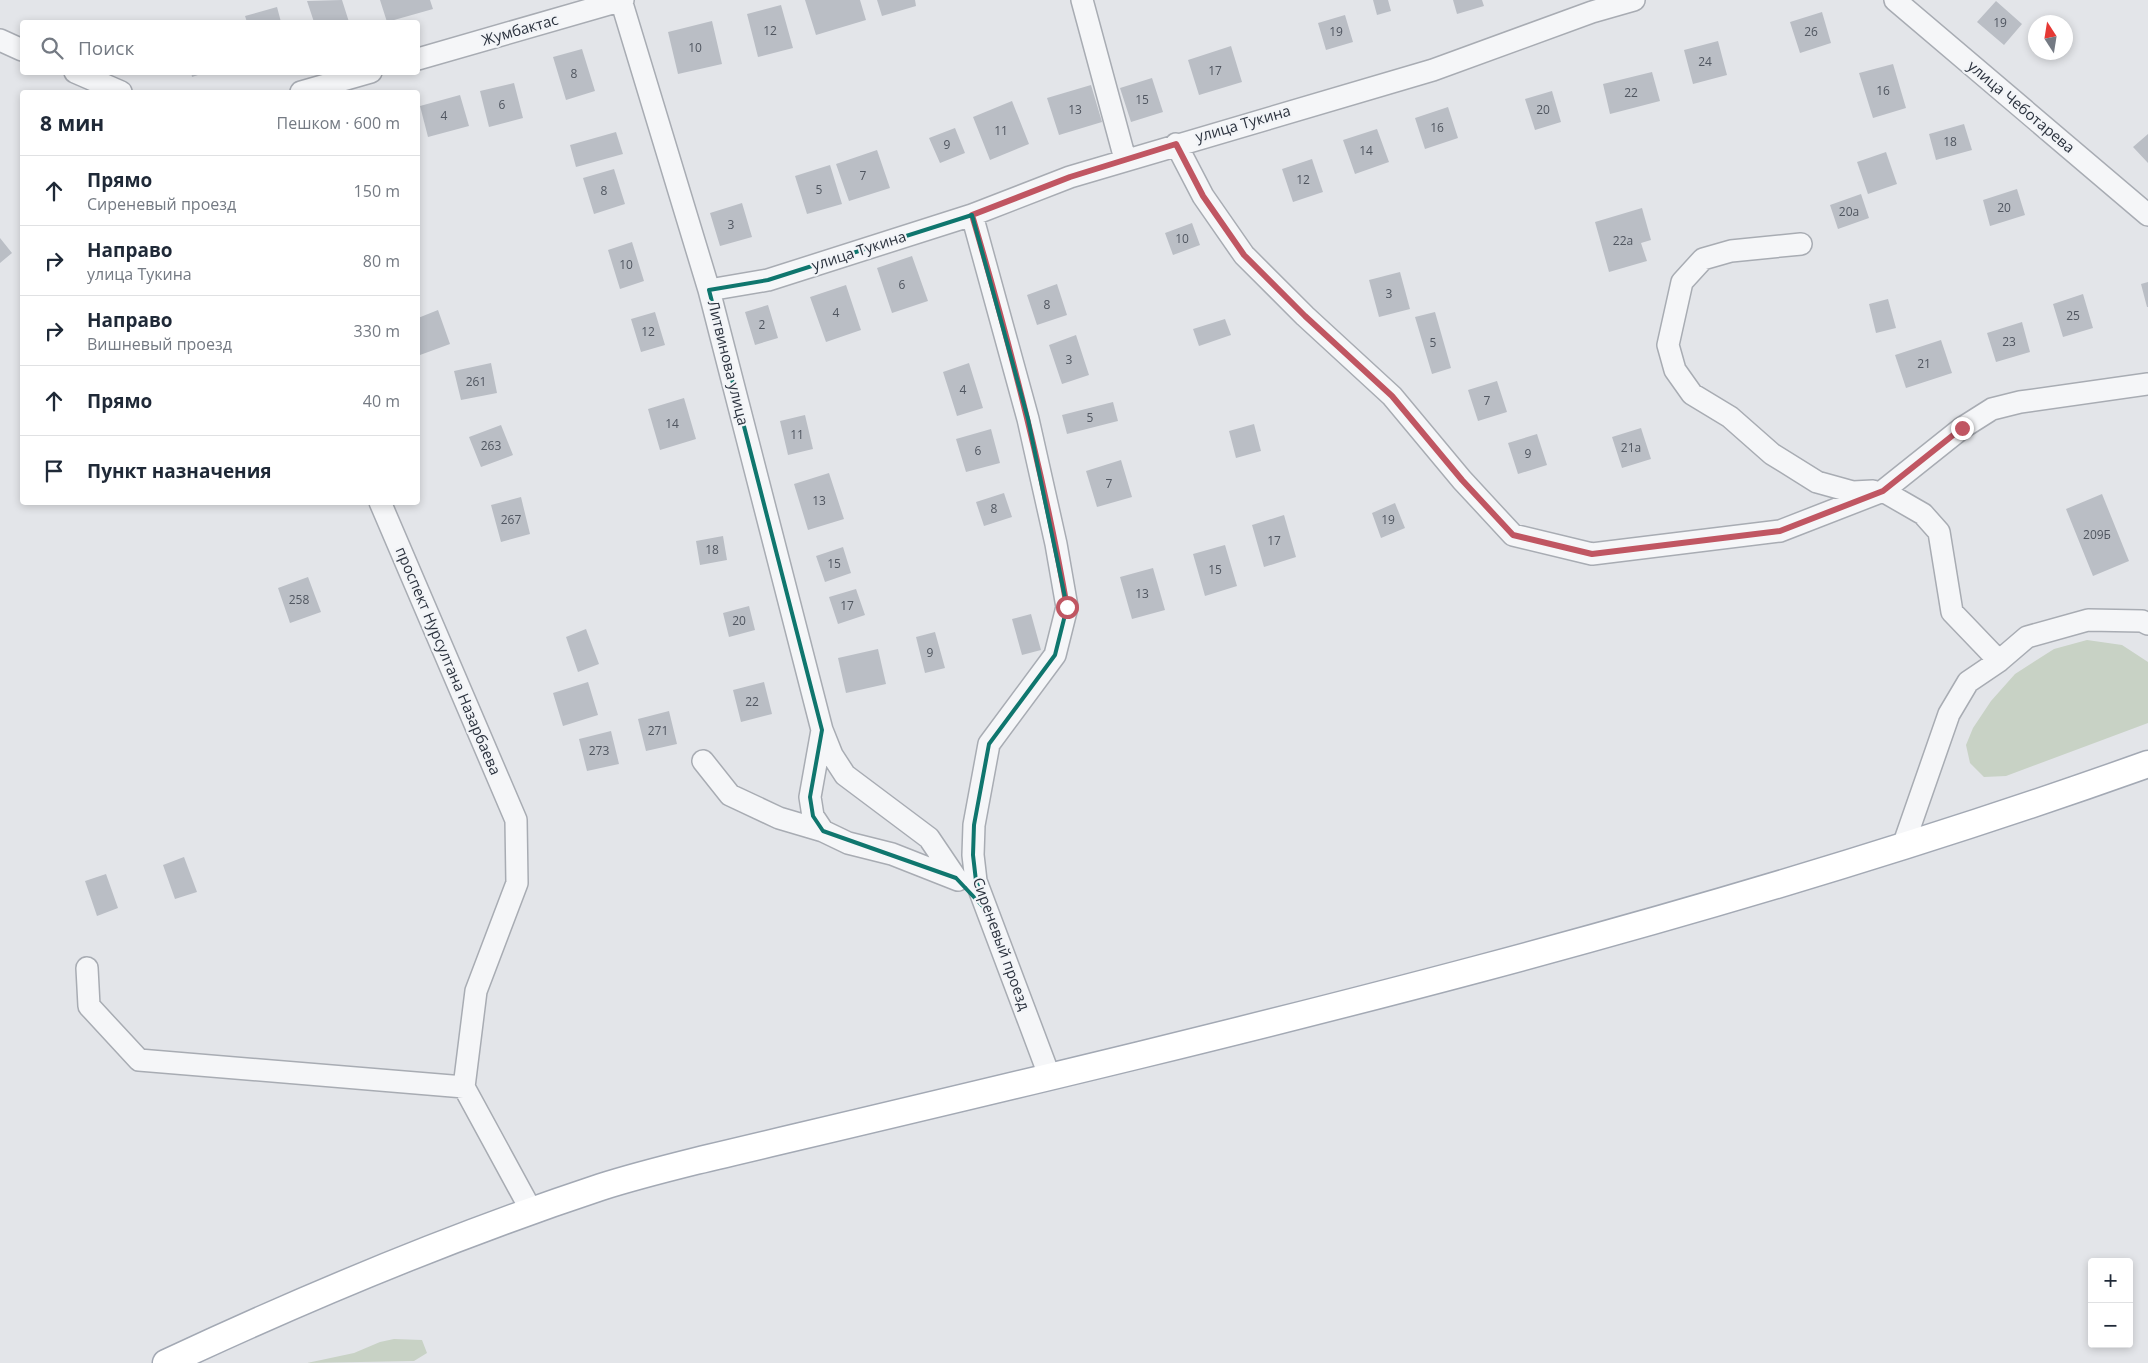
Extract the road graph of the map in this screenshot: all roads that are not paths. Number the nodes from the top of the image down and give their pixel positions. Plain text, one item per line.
1 (621, 0) edge
2 (1082, 0) edge
3 (1634, 0) edge
4 (1895, 0) edge
5 (0, 40) edge
6 (20, 49) edge
7 (420, 58) edge
8 (82, 75) edge
9 (360, 75) edge
10 (116, 90) edge
11 (308, 90) edge
12 (1176, 144) junction
13 (1125, 159) junction
14 (972, 215) junction
15 (2148, 215) edge
16 (1801, 244) dead end
17 (709, 290) junction
18 (2148, 384) edge
19 (1883, 491) junction
20 (381, 505) edge
21 (2148, 624) edge
22 (1999, 661) junction
23 (822, 730) junction
24 (703, 760) dead end
25 (2148, 764) edge
26 (823, 830) junction
27 (1903, 846) junction
28 (956, 878) junction
29 (988, 912) junction
30 (87, 968) dead end
31 (1049, 1076) junction
32 (464, 1087) junction
33 (532, 1212) junction
34 (166, 1363) edge

1 - 7 street, Жумбактас
1 - 17 street, Литвинова улица
2 - 13 street
3 - 12 street, улица Тукина
4 - 15 street, улица Чеботарева
5 - 6 street
8 - 10 street
9 - 11 street
12 - 13 street, улица Тукина
12 - 19 street
13 - 14 street, улица Тукина
14 - 17 street, улица Тукина
14 - 29 street, Сиреневый проезд
16 - 19 street
17 - 23 street, Литвинова улица
18 - 19 street
19 - 22 street
20 - 32 street, проспект Нурсултана Назарбаева
21 - 22 street
22 - 27 street
23 - 26 street
23 - 28 street, Литвинова улица
24 - 26 street
25 - 27 main road
26 - 28 street
27 - 31 main road
28 - 29 street, Литвинова улица
29 - 31 street, Сиреневый проезд
30 - 32 street
31 - 33 main road
32 - 33 street
33 - 34 main road

